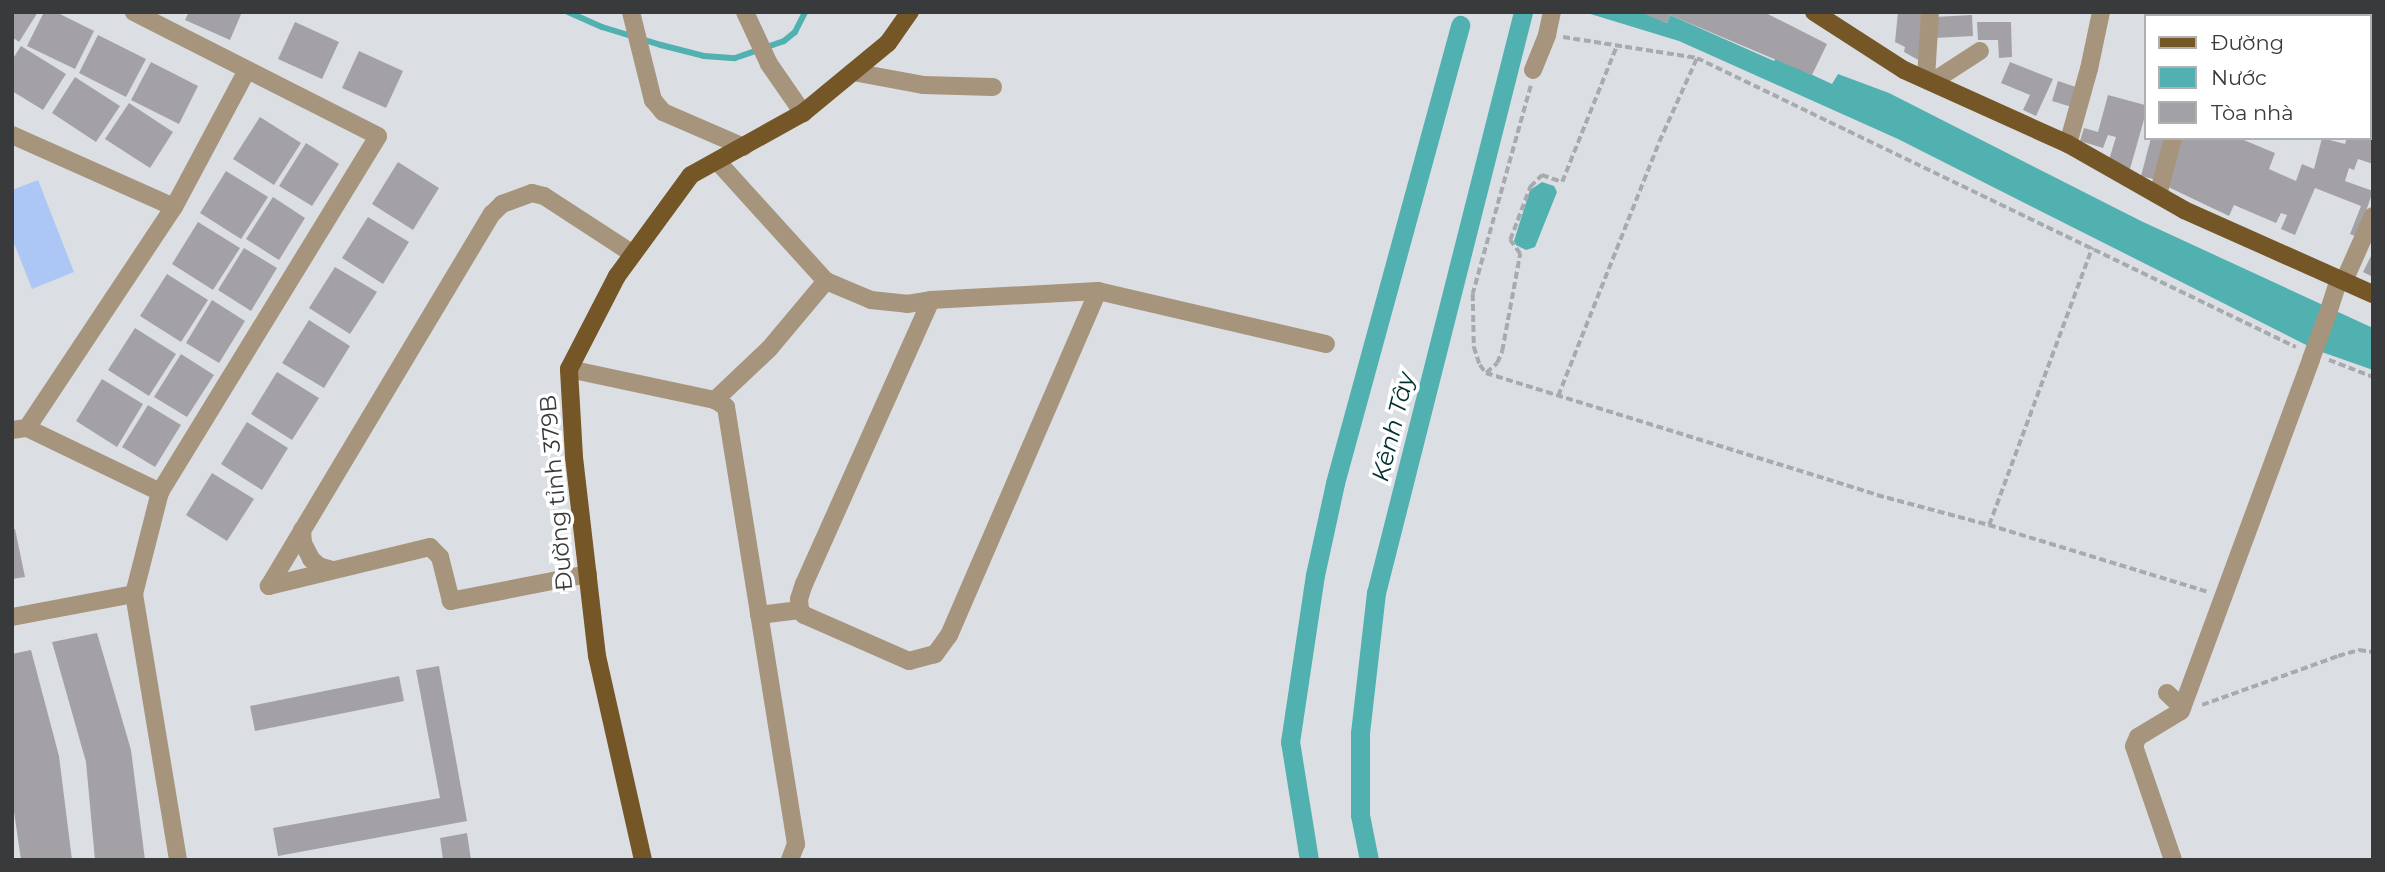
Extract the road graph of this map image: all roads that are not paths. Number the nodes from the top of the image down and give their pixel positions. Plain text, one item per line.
1 (134, 12) edge
2 (631, 12) edge
3 (745, 12) edge
4 (910, 12) edge
5 (1552, 12) edge
6 (1930, 12) edge
7 (2101, 12) edge
8 (1823, 15) edge
9 (1980, 51) dead end
10 (247, 70) junction
11 (1533, 70) road end
12 (853, 72) junction
13 (1929, 80) junction
14 (993, 87) dead end
15 (803, 113) junction
16 (12, 135) edge
17 (2172, 140) edge
18 (2068, 144) junction
19 (744, 146) junction
20 (717, 161) junction
21 (2158, 195) junction
22 (174, 207) junction
23 (2373, 216) edge
24 (633, 254) junction
25 (2341, 280) junction
26 (826, 281) junction
27 (1098, 291) junction
28 (2373, 294) edge
29 (931, 300) junction
30 (1326, 344) dead end
31 (569, 369) junction
32 (715, 400) junction
33 (19, 429) edge
34 (160, 492) junction
35 (302, 530) junction
36 (332, 570) junction
37 (588, 574) junction
38 (134, 594) junction
39 (800, 610) junction
40 (759, 615) junction
41 (12, 617) edge
42 (2167, 693) dead end
43 (2187, 707) junction
44 (178, 860) edge
45 (643, 860) edge
46 (790, 860) edge
47 (2172, 860) edge

1 - 10 street
2 - 19 street
3 - 15 street
4 - 12 main road, Đường tỉnh 379B
5 - 11 street
6 - 13 street
7 - 18 street
8 - 13 main road
9 - 13 street
10 - 22 street
10 - 34 street
12 - 14 street
12 - 15 main road, Đường tỉnh 379B
13 - 18 main road
15 - 19 main road, Đường tỉnh 379B
16 - 22 street
17 - 21 street
18 - 21 main road
19 - 20 main road, Đường tỉnh 379B
20 - 24 main road, Đường tỉnh 379B
20 - 26 street
21 - 25 main road
22 - 33 street
23 - 25 street
24 - 31 main road, Đường tỉnh 379B
24 - 35 street
25 - 28 main road
25 - 43 street, bridge
26 - 29 street
26 - 32 street
27 - 29 street
27 - 30 street
27 - 39 street
29 - 39 street
31 - 32 street
31 - 37 main road, Đường tỉnh 379B
32 - 40 street
33 - 34 street
34 - 38 street
35 - 36 street
35 - 36 street
36 - 37 street
37 - 45 main road, Đường tỉnh 379B
38 - 41 street
38 - 44 street
39 - 40 street
40 - 46 street
42 - 43 street
43 - 47 street

